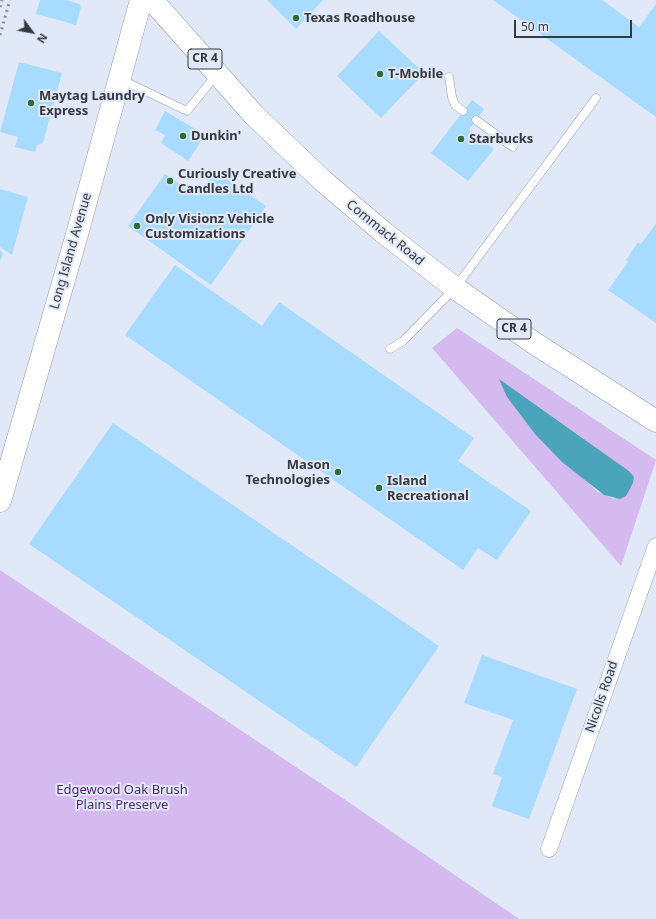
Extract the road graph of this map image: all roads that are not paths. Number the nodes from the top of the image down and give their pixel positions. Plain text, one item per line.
1 (141, 0) edge
2 (152, 0) edge
3 (218, 73) junction
4 (449, 77) dead end
5 (120, 80) junction
6 (596, 98) dead end
7 (463, 111) dead end
8 (476, 120) dead end
9 (513, 147) dead end
10 (455, 288) junction
11 (390, 349) dead end
12 (656, 421) edge
13 (0, 501) edge
14 (656, 546) edge
15 (549, 849) dead end

1 - 5 main road, Long Island Avenue
2 - 3 main road, Commack Road / CR 4
3 - 5 lane
3 - 10 main road, Commack Road / CR 4
4 - 7 lane
5 - 13 main road, Long Island Avenue
6 - 10 lane
8 - 9 lane
10 - 11 lane
10 - 12 main road, Commack Road / CR 4
14 - 15 street, Nicolls Road

